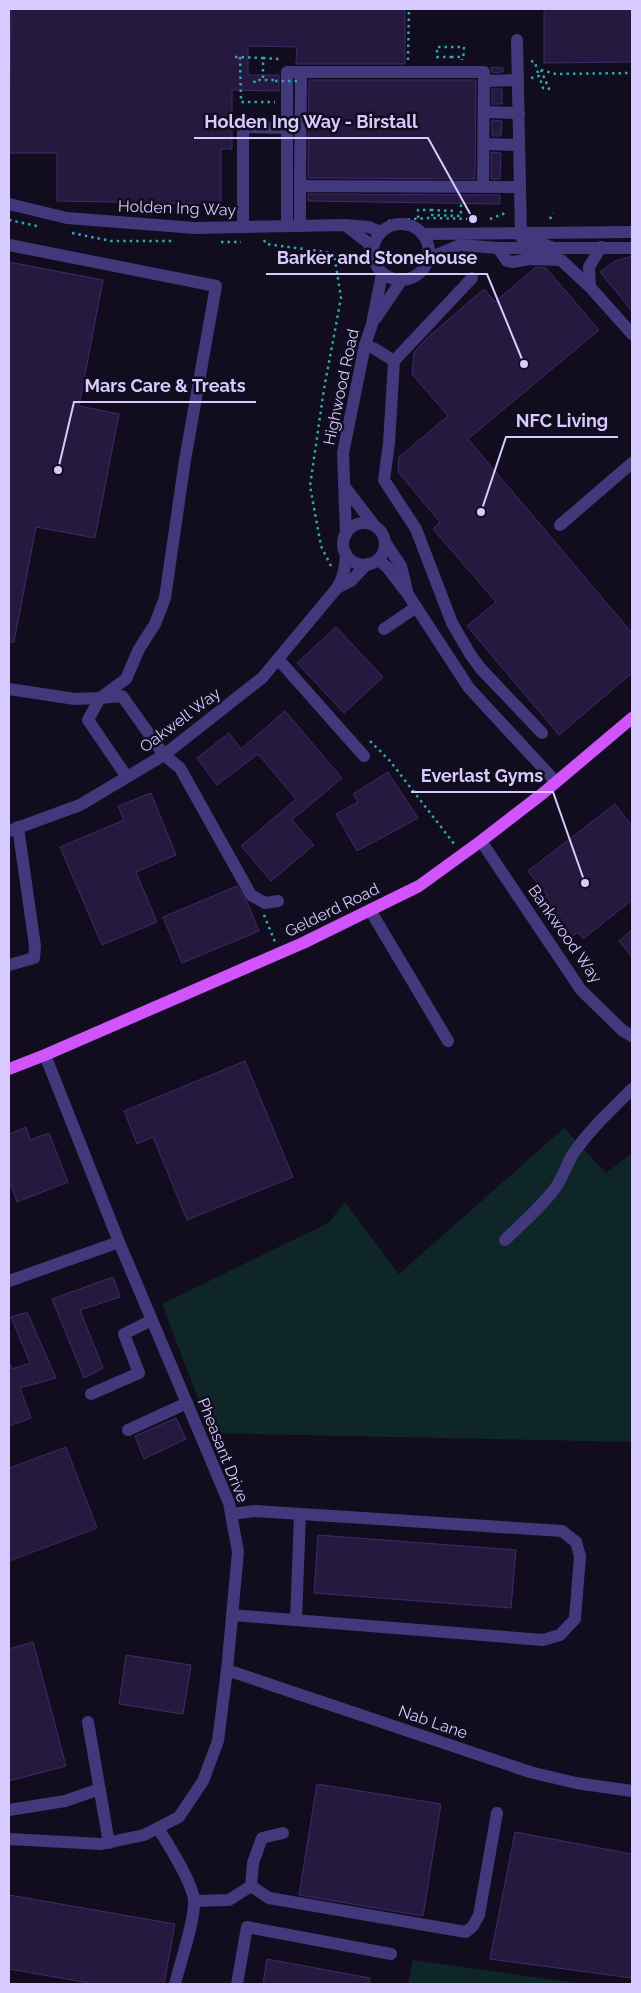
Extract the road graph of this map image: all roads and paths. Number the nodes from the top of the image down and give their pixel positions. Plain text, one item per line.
1 (409, 9) edge
2 (517, 40) dead end
3 (451, 57) junction
4 (462, 57) dead end
5 (235, 58) dead end
6 (240, 58) junction
7 (263, 58) junction
8 (408, 63) dead end
9 (452, 64) dead end
10 (462, 64) dead end
11 (529, 64) dead end
12 (280, 67) dead end
13 (532, 73) dead end
14 (538, 73) junction
15 (542, 73) junction
16 (632, 73) edge
17 (280, 74) dead end
18 (300, 76) junction
19 (524, 79) junction
20 (262, 80) junction
21 (484, 81) junction
22 (254, 83) dead end
23 (280, 84) dead end
24 (279, 104) dead end
25 (484, 112) junction
26 (519, 113) junction
27 (287, 128) junction
28 (484, 144) junction
29 (519, 145) junction
30 (300, 186) junction
31 (484, 187) junction
32 (520, 187) junction
33 (9, 204) edge
34 (461, 204) dead end
35 (454, 209) dead end
36 (520, 209) junction
37 (431, 210) junction
38 (553, 213) dead end
39 (418, 218) junction
40 (478, 219) dead end
41 (545, 219) dead end
42 (9, 220) edge
43 (488, 220) dead end
44 (345, 225) junction
45 (243, 226) junction
46 (287, 226) junction
47 (300, 226) junction
48 (380, 227) junction
49 (46, 228) dead end
50 (65, 232) dead end
51 (521, 232) junction
52 (632, 232) edge
53 (422, 234) junction
54 (256, 240) dead end
55 (181, 241) dead end
56 (248, 241) dead end
57 (216, 242) dead end
58 (9, 245) edge
59 (551, 247) junction
60 (601, 247) junction
61 (498, 248) junction
62 (632, 248) edge
63 (372, 249) junction
64 (429, 258) junction
65 (382, 274) junction
66 (472, 278) dead end
67 (401, 281) junction
68 (590, 287) junction
69 (372, 324) junction
70 (632, 334) edge
71 (365, 346) junction
72 (394, 360) junction
73 (632, 463) edge
74 (344, 486) junction
75 (560, 524) dead end
76 (374, 525) junction
77 (346, 534) junction
78 (385, 542) junction
79 (346, 554) junction
80 (372, 562) junction
81 (344, 573) junction
82 (337, 588) junction
83 (407, 594) junction
84 (415, 608) junction
85 (384, 629) dead end
86 (278, 658) junction
87 (9, 689) edge
88 (100, 698) junction
89 (632, 718) edge
90 (542, 733) dead end
91 (164, 755) junction
92 (364, 756) dead end
93 (127, 778) junction
94 (556, 782) junction
95 (14, 829) edge
96 (481, 841) junction
97 (256, 898) junction
98 (278, 901) dead end
99 (370, 910) junction
100 (280, 953) junction
101 (9, 965) edge
102 (632, 1036) edge
103 (448, 1040) dead end
104 (45, 1055) junction
105 (9, 1068) edge
106 (632, 1089) edge
107 (505, 1240) dead end
108 (119, 1242) junction
109 (10, 1278) edge
110 (152, 1320) junction
111 (90, 1394) dead end
112 (187, 1403) junction
113 (128, 1430) dead end
114 (231, 1514) junction
115 (300, 1514) junction
116 (232, 1615) junction
117 (296, 1620) junction
118 (227, 1670) junction
119 (88, 1722) dead end
120 (100, 1789) junction
121 (632, 1791) edge
122 (9, 1810) edge
123 (497, 1813) dead end
124 (158, 1828) junction
125 (283, 1832) dead end
126 (9, 1839) edge
127 (110, 1842) junction
128 (251, 1886) junction
129 (194, 1901) junction
130 (391, 1954) dead end
131 (175, 1984) edge
132 (237, 1984) edge

1 - 8 path
2 - 19 street
3 - 4 path
3 - 9 path
3 - 10 path
5 - 6 path
6 - 7 path
6 - 24 path
7 - 12 path
7 - 20 path
11 - 14 path
13 - 14 path
14 - 15 path
15 - 16 path
15 - 19 path
17 - 23 path
18 - 20 path, bridge
18 - 21 street
18 - 27 street
18 - 30 street
19 - 21 street
19 - 26 street
20 - 22 path
21 - 25 street
25 - 26 street
25 - 28 street
26 - 29 street
27 - 45 street
27 - 46 street
28 - 29 street
28 - 31 street
29 - 32 street
30 - 31 street
30 - 47 street
31 - 32 street
32 - 36 street
33 - 45 street, Holden Ing Way
34 - 37 path
35 - 37 path
36 - 43 path
36 - 51 street
37 - 39 path
38 - 41 path
39 - 40 path
39 - 48 path
42 - 49 path
44 - 47 street, Holden Ing Way
44 - 48 street, Holden Ing Way
44 - 63 street
45 - 46 street, Holden Ing Way
46 - 47 street, Holden Ing Way
48 - 53 street
48 - 63 street
50 - 55 path
51 - 52 street
51 - 53 street
51 - 59 street
53 - 64 street
54 - 81 path
56 - 57 path
58 - 88 street
59 - 60 street
59 - 61 street
60 - 62 street
60 - 68 street
61 - 64 street
61 - 68 street
63 - 65 street
64 - 67 street
65 - 67 street
65 - 69 street, Highwood Road
66 - 72 street
67 - 69 street, Highwood Road
68 - 70 street
69 - 71 street, Highwood Road
71 - 72 street
71 - 74 street, Highwood Road
72 - 90 street
73 - 75 street
74 - 76 street
74 - 77 street, Highwood Road
76 - 77 street
76 - 78 street
77 - 79 street
78 - 80 street
78 - 83 street
79 - 80 street
79 - 81 street, Oakwell Way
80 - 82 street, Oakwell Way
80 - 83 street
81 - 82 street, Oakwell Way
82 - 86 street, Oakwell Way
83 - 84 street
84 - 85 street
84 - 94 street
86 - 91 street, Oakwell Way
86 - 92 street
87 - 88 street
88 - 91 street
88 - 93 street
89 - 94 main road, Gelderd Road
91 - 93 street, Oakwell Way
91 - 97 street
93 - 95 street, Oakwell Way
94 - 96 main road, Gelderd Road
95 - 101 street
96 - 99 main road, Gelderd Road
96 - 102 street, Bankwood Way
97 - 98 street
97 - 100 path
99 - 100 main road, Gelderd Road
99 - 103 street
100 - 104 main road, Gelderd Road
104 - 105 main road, Gelderd Road
104 - 108 street, Pheasant Drive
106 - 107 street
108 - 109 street
108 - 110 street, Pheasant Drive
110 - 111 street
110 - 112 street, Pheasant Drive
112 - 113 street
112 - 114 street, Pheasant Drive
114 - 115 street
114 - 116 street, Pheasant Drive
115 - 117 street
115 - 117 street
116 - 117 street
116 - 118 street, Pheasant Drive
118 - 121 street, Nab Lane
118 - 124 street, Pheasant Drive
119 - 120 street
120 - 122 street
120 - 127 street
123 - 128 street
124 - 127 street, Pheasant Drive
124 - 129 street
125 - 128 street
126 - 127 street, Pheasant Drive
128 - 129 street
129 - 131 street
130 - 132 street

